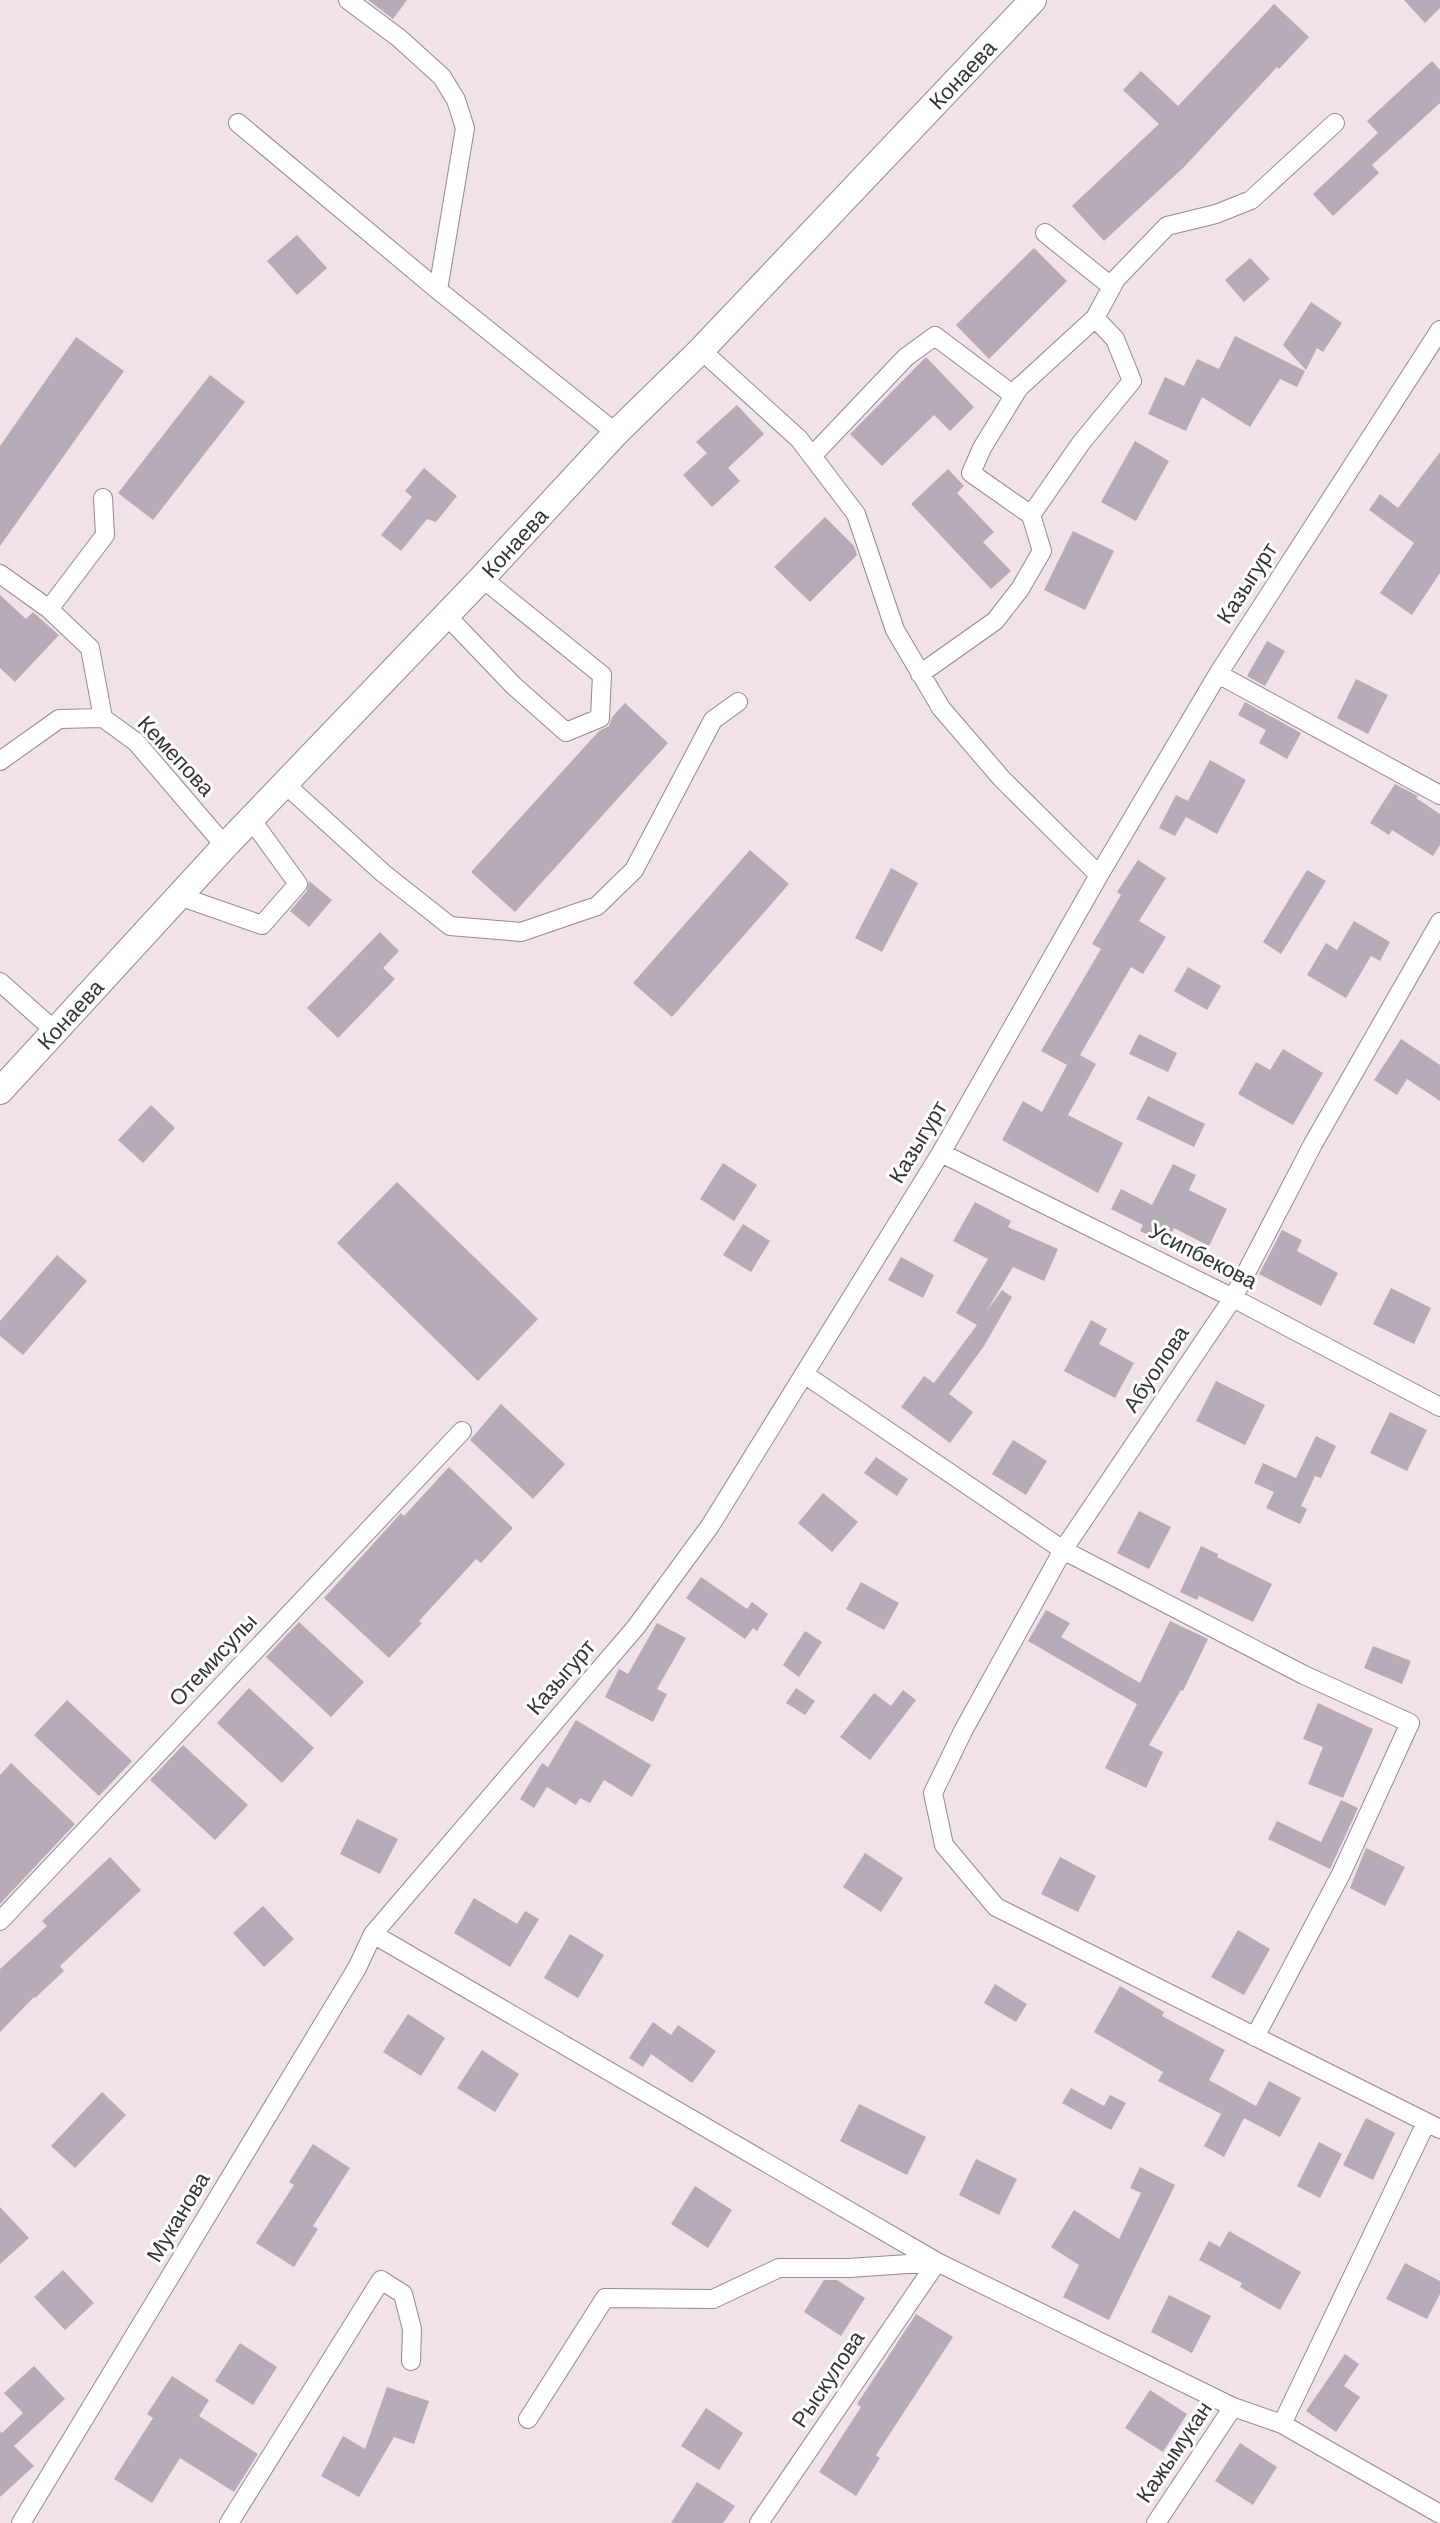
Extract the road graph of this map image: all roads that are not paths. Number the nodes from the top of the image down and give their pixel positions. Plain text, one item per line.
1 (348, 0) edge
2 (1033, 0) edge
3 (238, 123) dead end
4 (1335, 123) dead end
5 (1045, 233) dead end
6 (1112, 287) junction
7 (438, 290) junction
8 (1095, 318) junction
9 (1440, 330) edge
10 (701, 350) junction
11 (1020, 386) junction
12 (616, 433) junction
13 (812, 456) junction
14 (103, 498) dead end
15 (1031, 515) junction
16 (0, 574) edge
17 (482, 578) junction
18 (49, 609) junction
19 (446, 615) junction
20 (920, 674) junction
21 (1218, 674) junction
22 (738, 702) dead end
23 (103, 718) junction
24 (0, 761) edge
25 (285, 784) junction
26 (1440, 795) edge
27 (251, 819) junction
28 (225, 846) junction
29 (1099, 875) junction
30 (179, 896) junction
31 (1440, 922) edge
32 (0, 982) edge
33 (55, 1031) junction
34 (0, 1091) edge
35 (941, 1153) junction
36 (1233, 1298) junction
37 (804, 1374) junction
38 (1440, 1407) edge
39 (462, 1431) dead end
40 (1063, 1550) junction
41 (0, 1921) edge
42 (373, 1934) junction
43 (1255, 2037) junction
44 (1433, 2126) edge
45 (937, 2262) junction
46 (411, 2361) dead end
47 (1233, 2407) junction
48 (528, 2419) dead end
49 (1282, 2424) junction
50 (1440, 2514) edge
51 (21, 2523) edge
52 (229, 2523) edge
53 (759, 2523) edge
54 (1156, 2523) edge

1 - 7 street
2 - 10 main road, Конаева
3 - 7 street
4 - 6 street
5 - 6 street
6 - 8 street
7 - 12 street
8 - 11 street
8 - 15 street
9 - 21 street, Казыгурт
10 - 12 main road, Конаева
10 - 13 street
11 - 13 street
11 - 15 street
12 - 17 main road, Конаева
13 - 20 street
14 - 18 street
15 - 20 street
16 - 18 street
17 - 19 main road, Конаева
17 - 19 street
18 - 23 street
19 - 25 main road, Конаева
20 - 29 street
21 - 26 street
21 - 29 street, Казыгурт
22 - 25 street
23 - 24 street, Кемепова
23 - 28 street, Кемепова
25 - 27 main road, Конаева
27 - 28 main road, Конаева
27 - 30 street
28 - 30 main road, Конаева
29 - 35 street, Казыгурт
30 - 33 main road, Конаева
31 - 36 street, Абуолова
32 - 33 street
33 - 34 main road, Конаева
35 - 36 street, Усипбекова
35 - 37 street, Казыгурт
36 - 38 street, Усипбекова
36 - 40 street, Абуолова
37 - 40 street
37 - 42 street, Казыгурт
39 - 41 street, Отемисулы
40 - 43 street, Абуолова
40 - 43 street
42 - 45 street
42 - 51 street, Муканова
43 - 44 street
44 - 49 street
45 - 47 street
45 - 48 street
45 - 53 street, Рыскулова
46 - 52 street
47 - 49 street
47 - 54 street, Кажымукан
49 - 50 street

